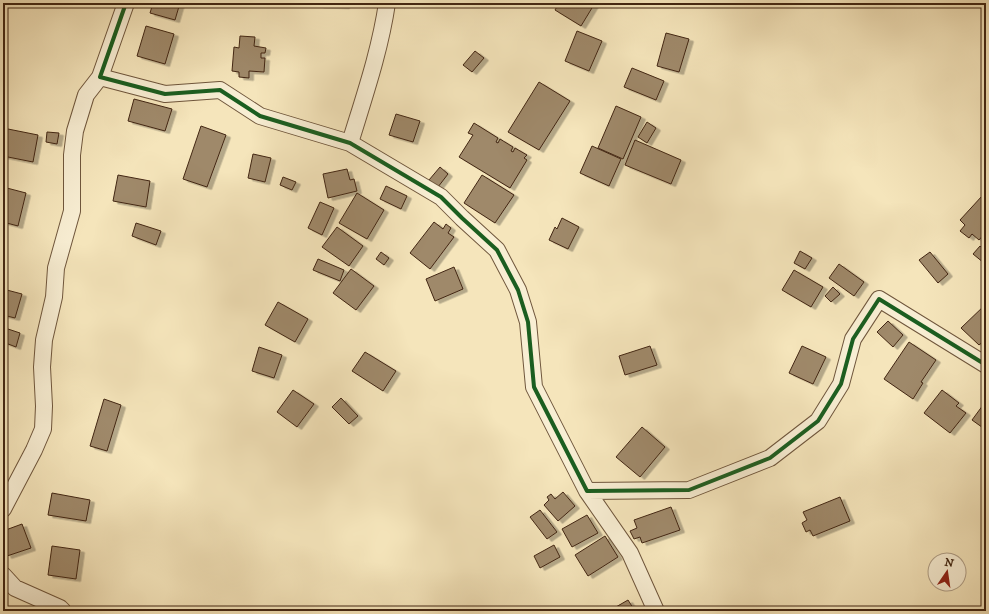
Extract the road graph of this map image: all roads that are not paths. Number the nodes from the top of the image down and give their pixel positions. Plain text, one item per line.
1 (126, 3) edge
2 (387, 3) edge
3 (100, 77) junction
4 (350, 143) junction
5 (986, 365) edge
6 (587, 491) junction
7 (3, 509) edge
8 (3, 575) edge
9 (63, 611) edge
10 (656, 611) edge

1 - 3 street
2 - 4 street
3 - 4 street
3 - 7 street
4 - 6 street
5 - 6 street
6 - 10 street
8 - 9 street

